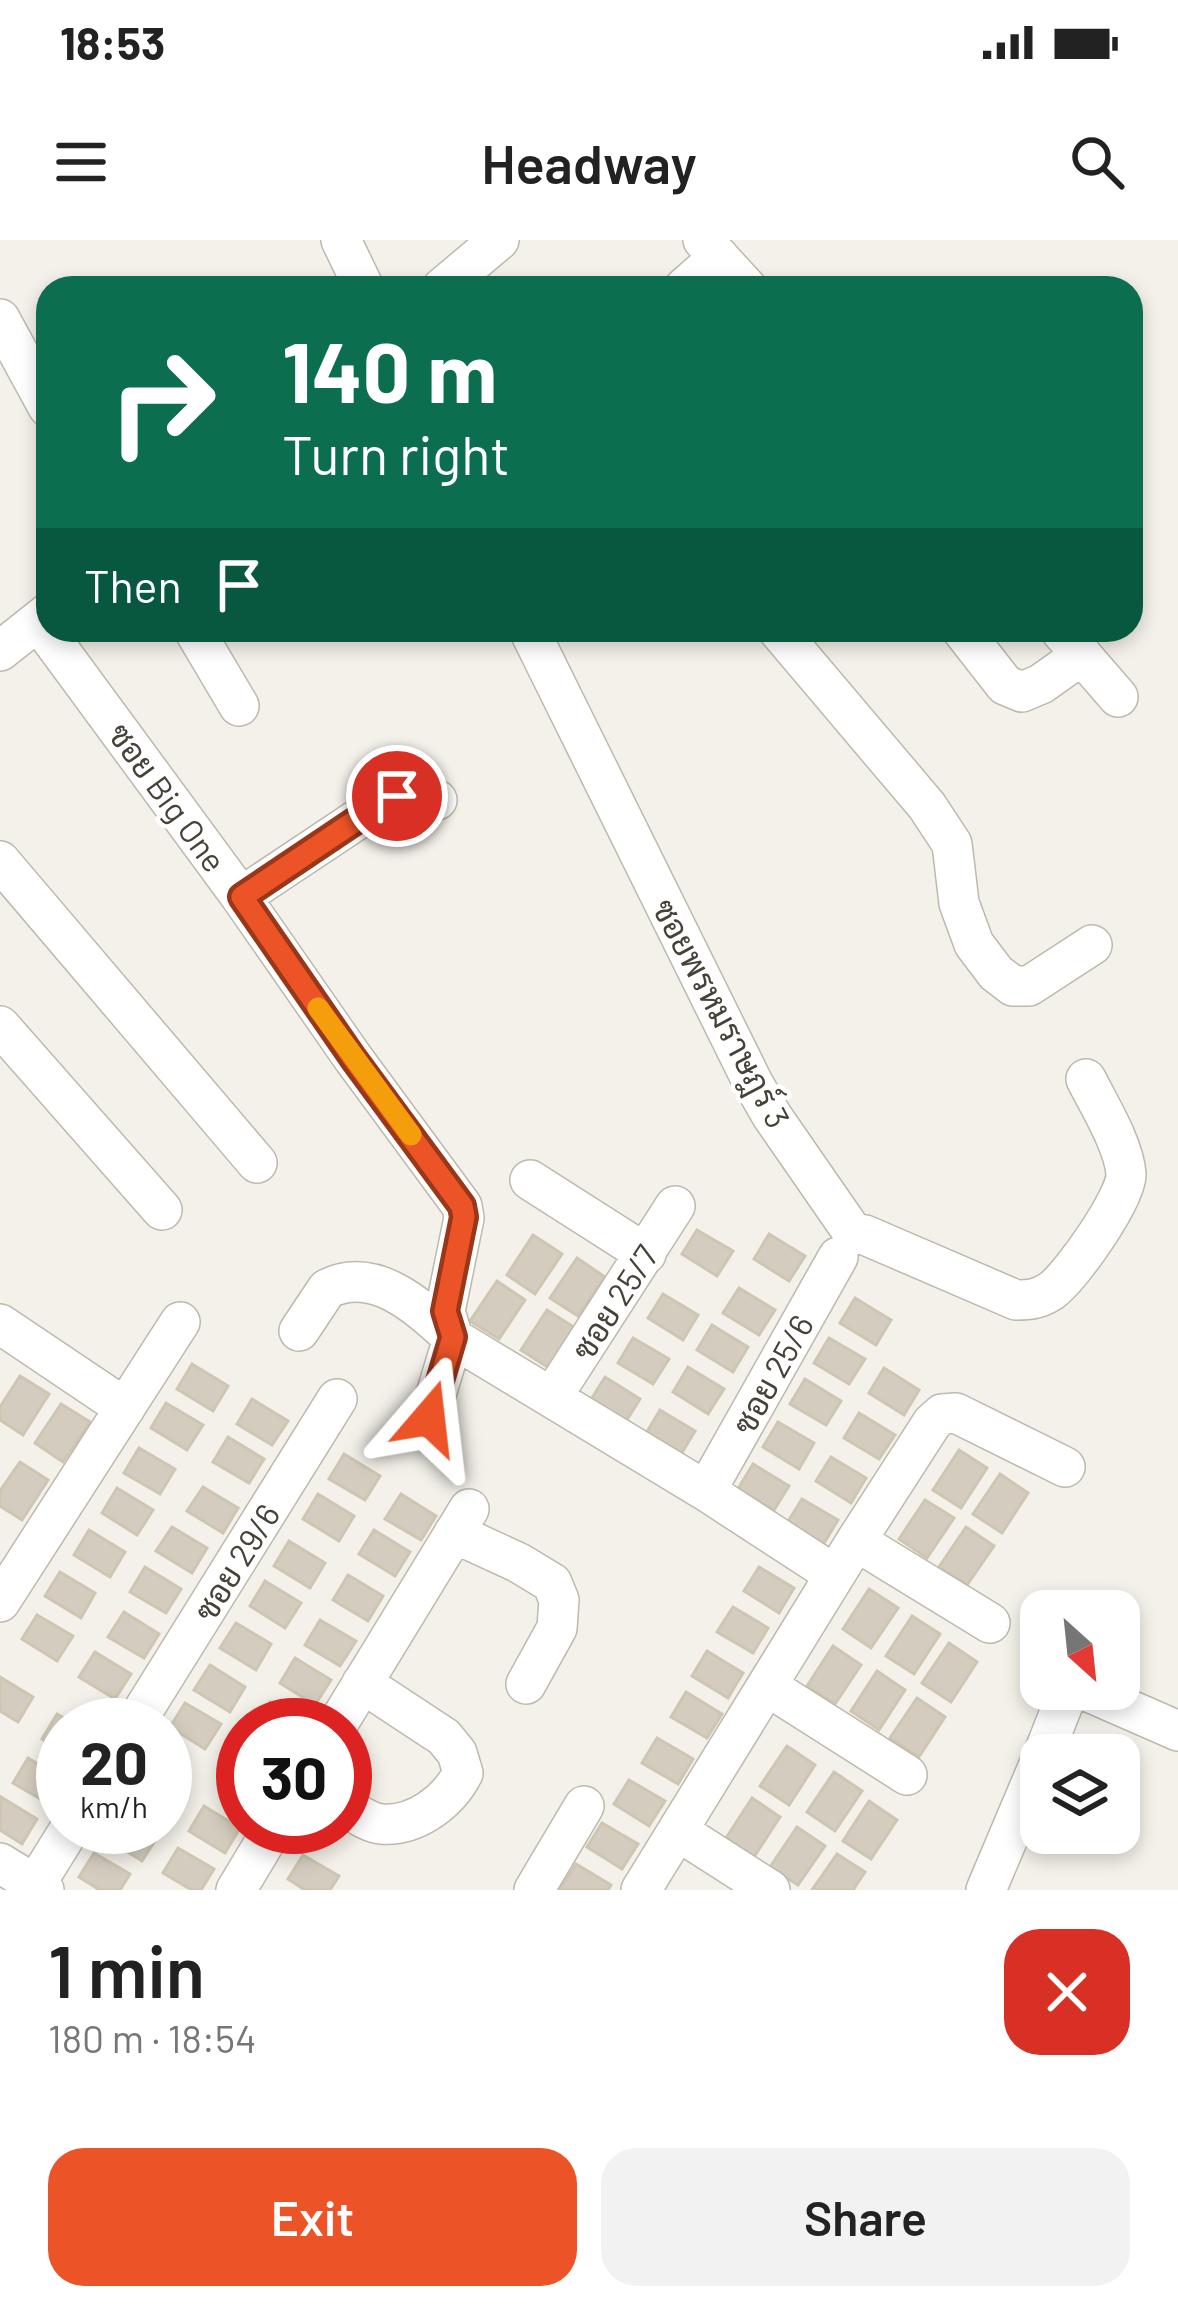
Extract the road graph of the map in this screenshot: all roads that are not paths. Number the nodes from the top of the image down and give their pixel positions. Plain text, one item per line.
1 (341, 240) edge
2 (499, 240) edge
3 (711, 249) edge
4 (358, 276) edge
5 (466, 276) edge
6 (692, 276) edge
7 (736, 276) edge
8 (0, 319) edge
9 (36, 385) edge
10 (36, 623) edge
11 (61, 642) edge
12 (201, 642) edge
13 (536, 642) edge
14 (788, 642) edge
15 (971, 642) edge
16 (1071, 642) edge
17 (0, 651) edge
18 (1118, 697) dead end
19 (239, 706) dead end
20 (437, 800) dead end
21 (0, 861) edge
22 (242, 897) junction
23 (1092, 946) dead end
24 (0, 1027) edge
25 (1086, 1078) dead end
26 (257, 1162) dead end
27 (530, 1180) dead end
28 (676, 1206) dead end
29 (162, 1210) dead end
30 (646, 1254) junction
31 (838, 1257) dead end
32 (180, 1322) dead end
33 (0, 1324) edge
34 (299, 1331) dead end
35 (453, 1337) junction
36 (552, 1397) junction
37 (337, 1399) dead end
38 (125, 1408) junction
39 (429, 1418) dead end
40 (1065, 1467) dead end
41 (706, 1491) junction
42 (15, 1540) edge
43 (856, 1541) junction
44 (835, 1575) junction
45 (0, 1602) edge
46 (990, 1623) dead end
47 (362, 1683) junction
48 (526, 1684) dead end
49 (766, 1686) junction
50 (151, 1698) edge
51 (353, 1698) edge
52 (1130, 1710) edge
53 (1178, 1731) edge
54 (908, 1775) dead end
55 (584, 1806) dead end
56 (1020, 1809) edge
57 (372, 1823) edge
58 (678, 1831) junction
59 (57, 1854) edge
60 (258, 1854) edge
61 (0, 1863) edge
62 (39, 1887) edge
63 (236, 1890) edge
64 (534, 1890) edge
65 (641, 1890) edge
66 (770, 1890) edge
67 (986, 1890) edge

1 - 4 street
2 - 5 street
3 - 6 street
3 - 7 street
8 - 9 street
10 - 17 street
11 - 22 street, ซอย Big One
12 - 19 street
13 - 25 street, ซอยพรหมราษฎร์ 3
14 - 23 street
15 - 16 street
16 - 18 street
20 - 22 street
21 - 26 street
22 - 35 street, ซอย Big One
24 - 29 street
27 - 30 street
28 - 30 street, ซอย 25/7
30 - 36 street, ซอย 25/7
31 - 41 street, ซอย 25/6
32 - 38 street
33 - 38 street
34 - 35 street
35 - 36 street
35 - 39 street, ซอย Big One
36 - 41 street
37 - 50 street, ซอย 29/6
38 - 42 street
40 - 43 street
41 - 44 street
42 - 45 street
43 - 44 street
43 - 46 street
44 - 49 street
47 - 48 street
47 - 51 street
47 - 57 street
49 - 54 street
49 - 58 street
52 - 53 street
55 - 64 street
56 - 67 street
58 - 65 street
58 - 66 street
59 - 62 street
60 - 63 street
61 - 62 street

